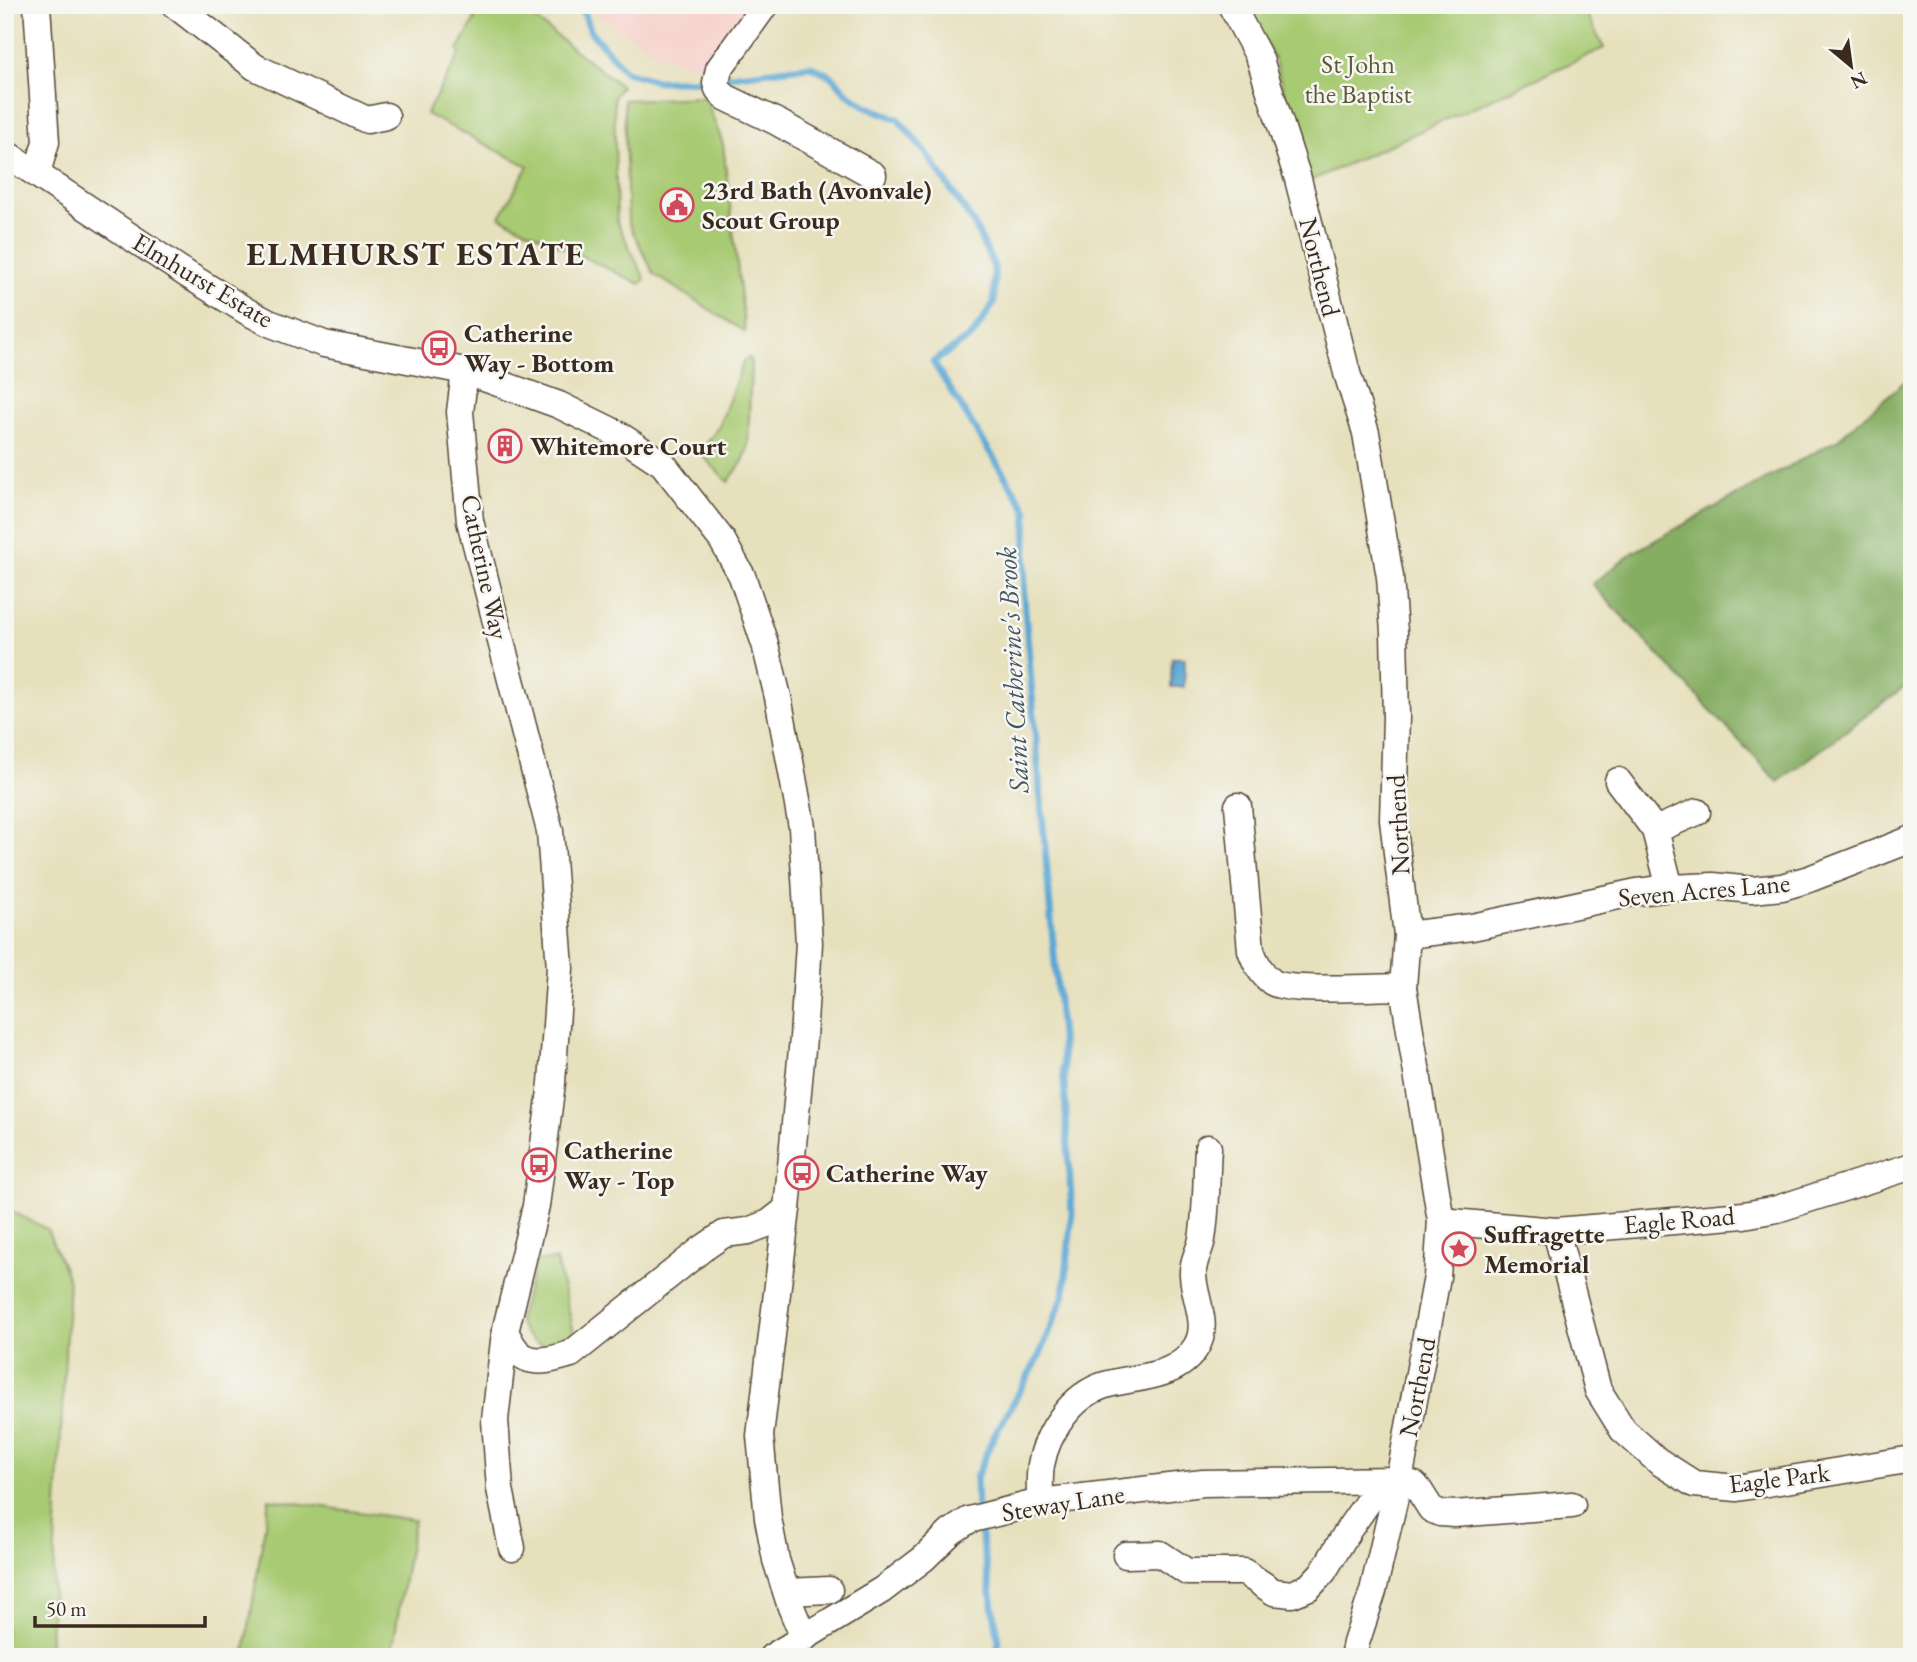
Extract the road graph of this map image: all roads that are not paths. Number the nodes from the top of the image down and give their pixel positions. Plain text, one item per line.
1 (37, 5) edge
2 (175, 5) edge
3 (765, 5) edge
4 (1231, 5) edge
5 (386, 116) dead end
6 (5, 153) edge
7 (37, 173) junction
8 (873, 175) dead end
9 (465, 371) junction
10 (1618, 781) dead end
11 (1238, 806) dead end
12 (1697, 812) dead end
13 (1656, 830) junction
14 (1912, 839) edge
15 (1670, 888) junction
16 (1407, 935) junction
17 (1403, 987) junction
18 (1208, 1148) dead end
19 (1912, 1166) edge
20 (787, 1209) junction
21 (1441, 1221) junction
22 (1556, 1231) junction
23 (505, 1332) junction
24 (1912, 1459) edge
25 (1399, 1480) junction
26 (1040, 1502) junction
27 (1572, 1505) dead end
28 (512, 1548) dead end
29 (1126, 1555) dead end
30 (829, 1590) dead end
31 (786, 1592) junction
32 (804, 1638) junction
33 (772, 1657) edge
34 (1353, 1657) edge

1 - 7 street
2 - 5 street
3 - 8 street
4 - 16 street, Northend
6 - 7 street, Elmhurst Estate
7 - 9 street, Elmhurst Estate
9 - 20 street
9 - 23 street, Catherine Way
10 - 13 street
11 - 17 street
12 - 13 street
13 - 15 street
14 - 15 street, Seven Acres Lane
15 - 16 street, Seven Acres Lane
16 - 17 street, Northend
17 - 21 street, Northend
18 - 26 street
19 - 22 street, Eagle Road
20 - 23 street
20 - 31 street
21 - 22 street, Eagle Road
21 - 25 street, Northend
22 - 24 street, Eagle Park
23 - 28 street, Catherine Way
25 - 26 street, Steway Lane
25 - 27 street
25 - 29 street
25 - 34 street, Northend
26 - 32 street, Steway Lane
30 - 31 street
31 - 32 street
32 - 33 street, Steway Lane

